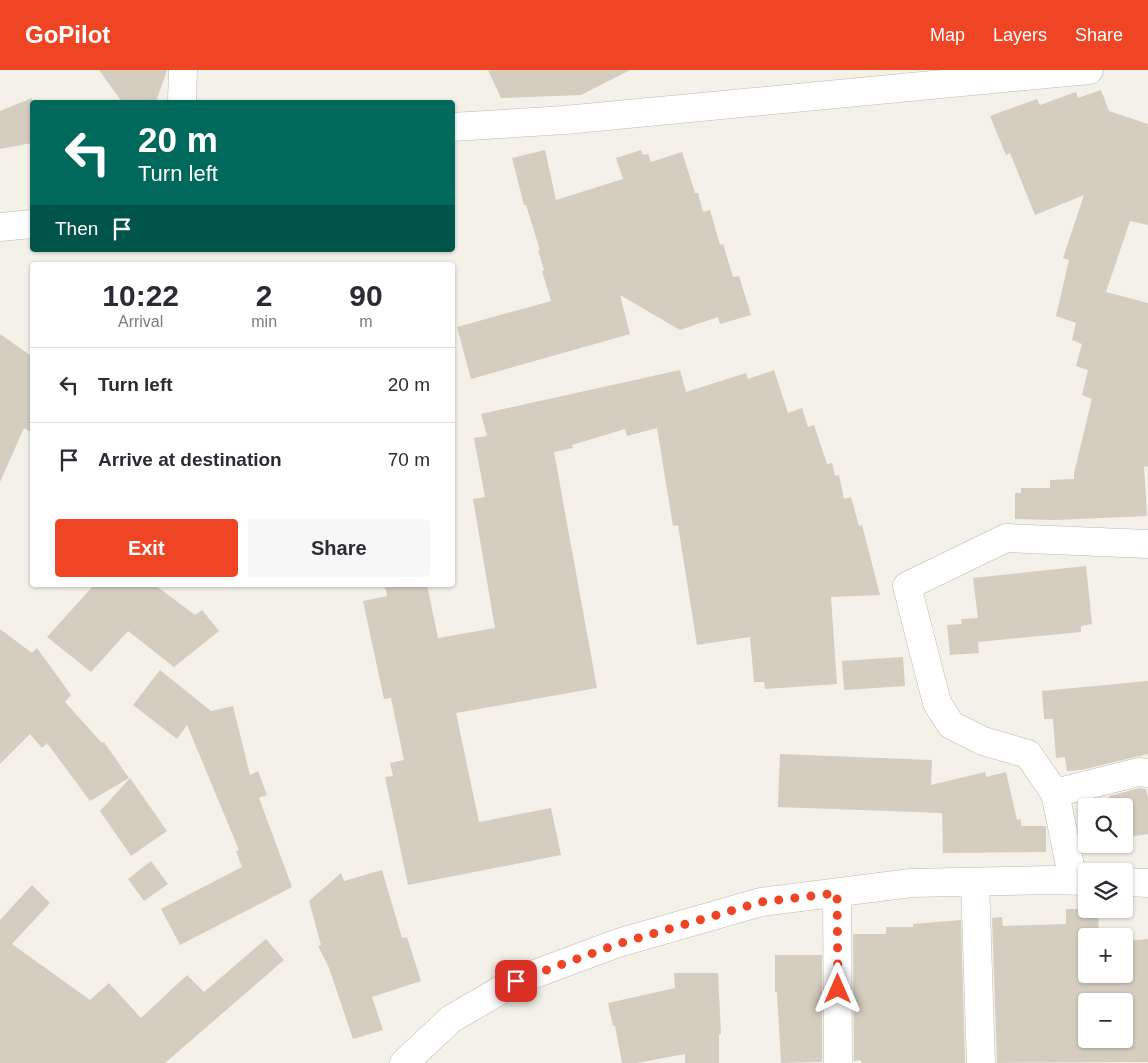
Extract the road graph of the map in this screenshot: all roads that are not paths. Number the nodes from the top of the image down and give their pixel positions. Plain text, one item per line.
1 (183, 70) edge
2 (1090, 70) edge
3 (182, 100) edge
4 (455, 127) edge
5 (30, 224) edge
6 (0, 227) edge
7 (1148, 544) edge
8 (1148, 773) edge
9 (1054, 793) junction
10 (1078, 874) edge
11 (1078, 881) edge
12 (975, 882) junction
13 (1133, 882) edge
14 (1148, 883) edge
15 (837, 893) junction
16 (404, 1063) edge
17 (838, 1063) edge
18 (981, 1063) edge

1 - 3 street
2 - 4 street
5 - 6 street
7 - 9 street
8 - 9 street
9 - 10 street
11 - 12 street
12 - 15 street
12 - 18 street
13 - 14 street
15 - 16 street
15 - 17 street

